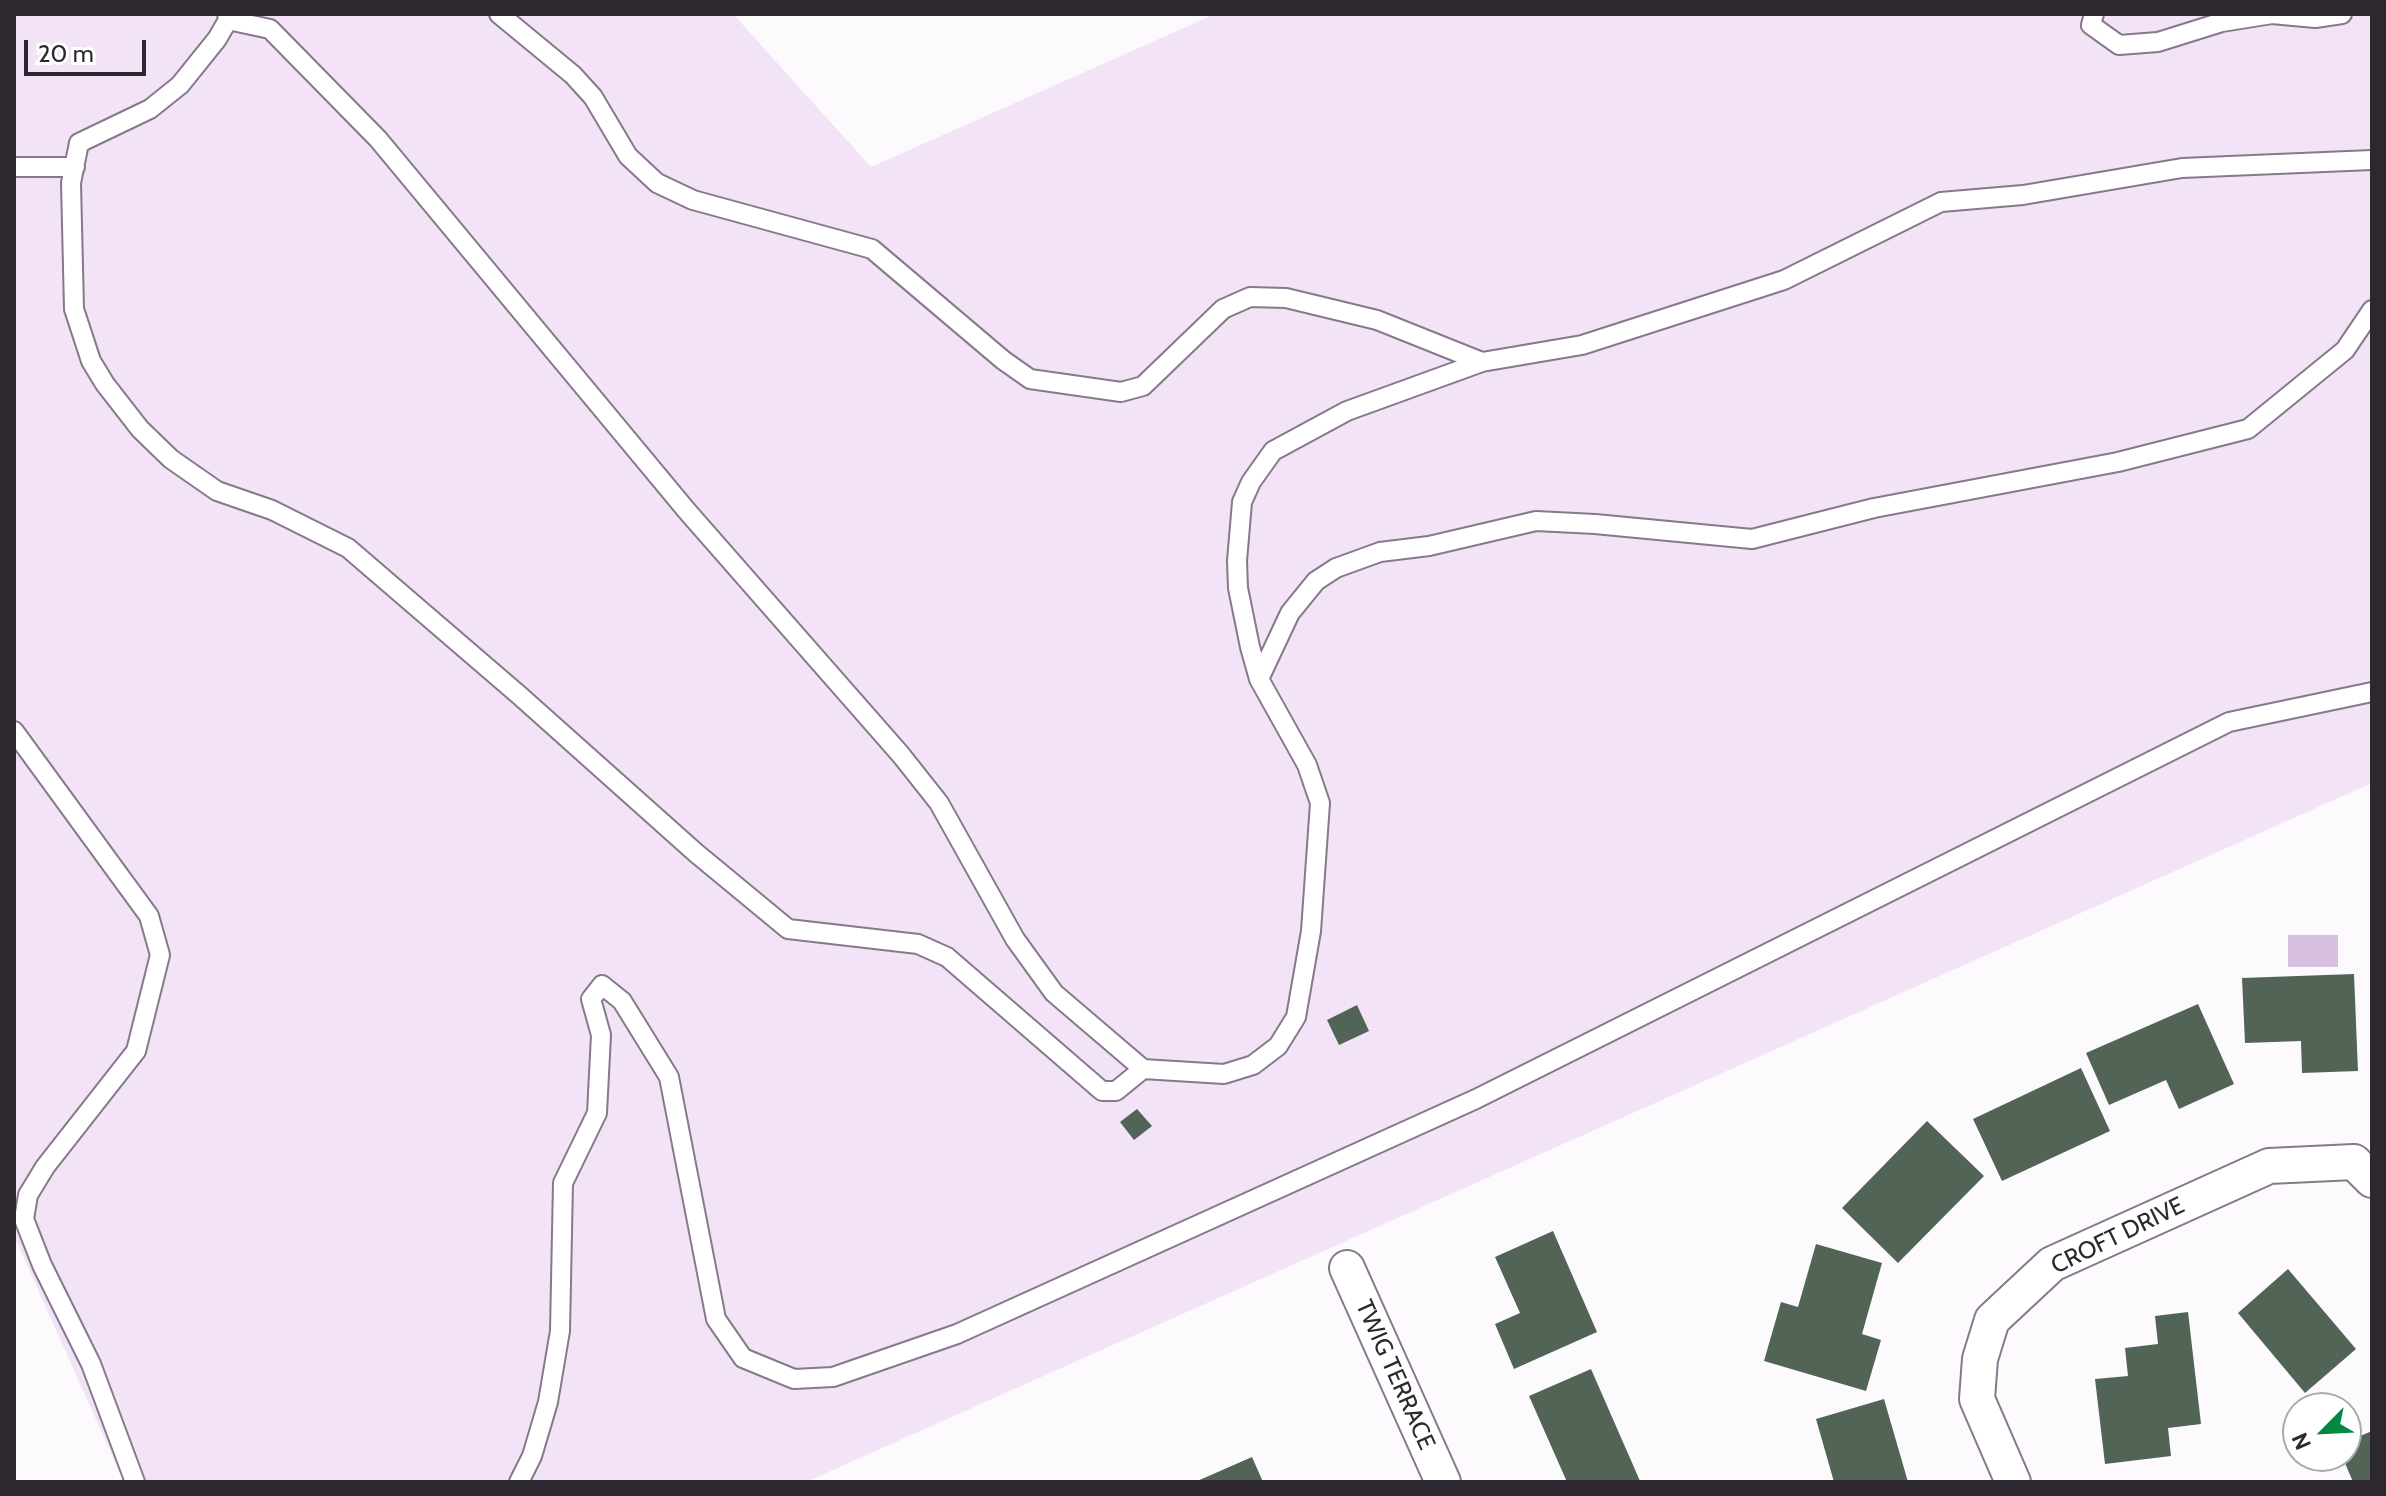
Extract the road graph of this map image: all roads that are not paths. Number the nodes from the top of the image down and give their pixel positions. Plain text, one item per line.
1 (499, 14) edge
2 (2094, 14) edge
3 (2342, 14) edge
4 (228, 17) edge
5 (2372, 160) edge
6 (14, 167) edge
7 (75, 167) junction
8 (2372, 310) edge
9 (1482, 362) junction
10 (1259, 679) junction
11 (2372, 692) edge
12 (14, 731) edge
13 (1143, 1069) junction
14 (2372, 1180) edge
15 (1347, 1268) dead end
16 (135, 1482) edge
17 (519, 1482) edge
18 (1443, 1482) edge
19 (2013, 1482) edge

1 - 9 lane
2 - 3 lane
4 - 7 lane
4 - 13 lane
5 - 9 lane
6 - 7 lane
7 - 13 lane
8 - 10 lane
9 - 10 lane
10 - 13 lane
11 - 17 lane
12 - 16 lane
14 - 19 street, CROFT DRIVE
15 - 18 street, TWIG TERRACE

